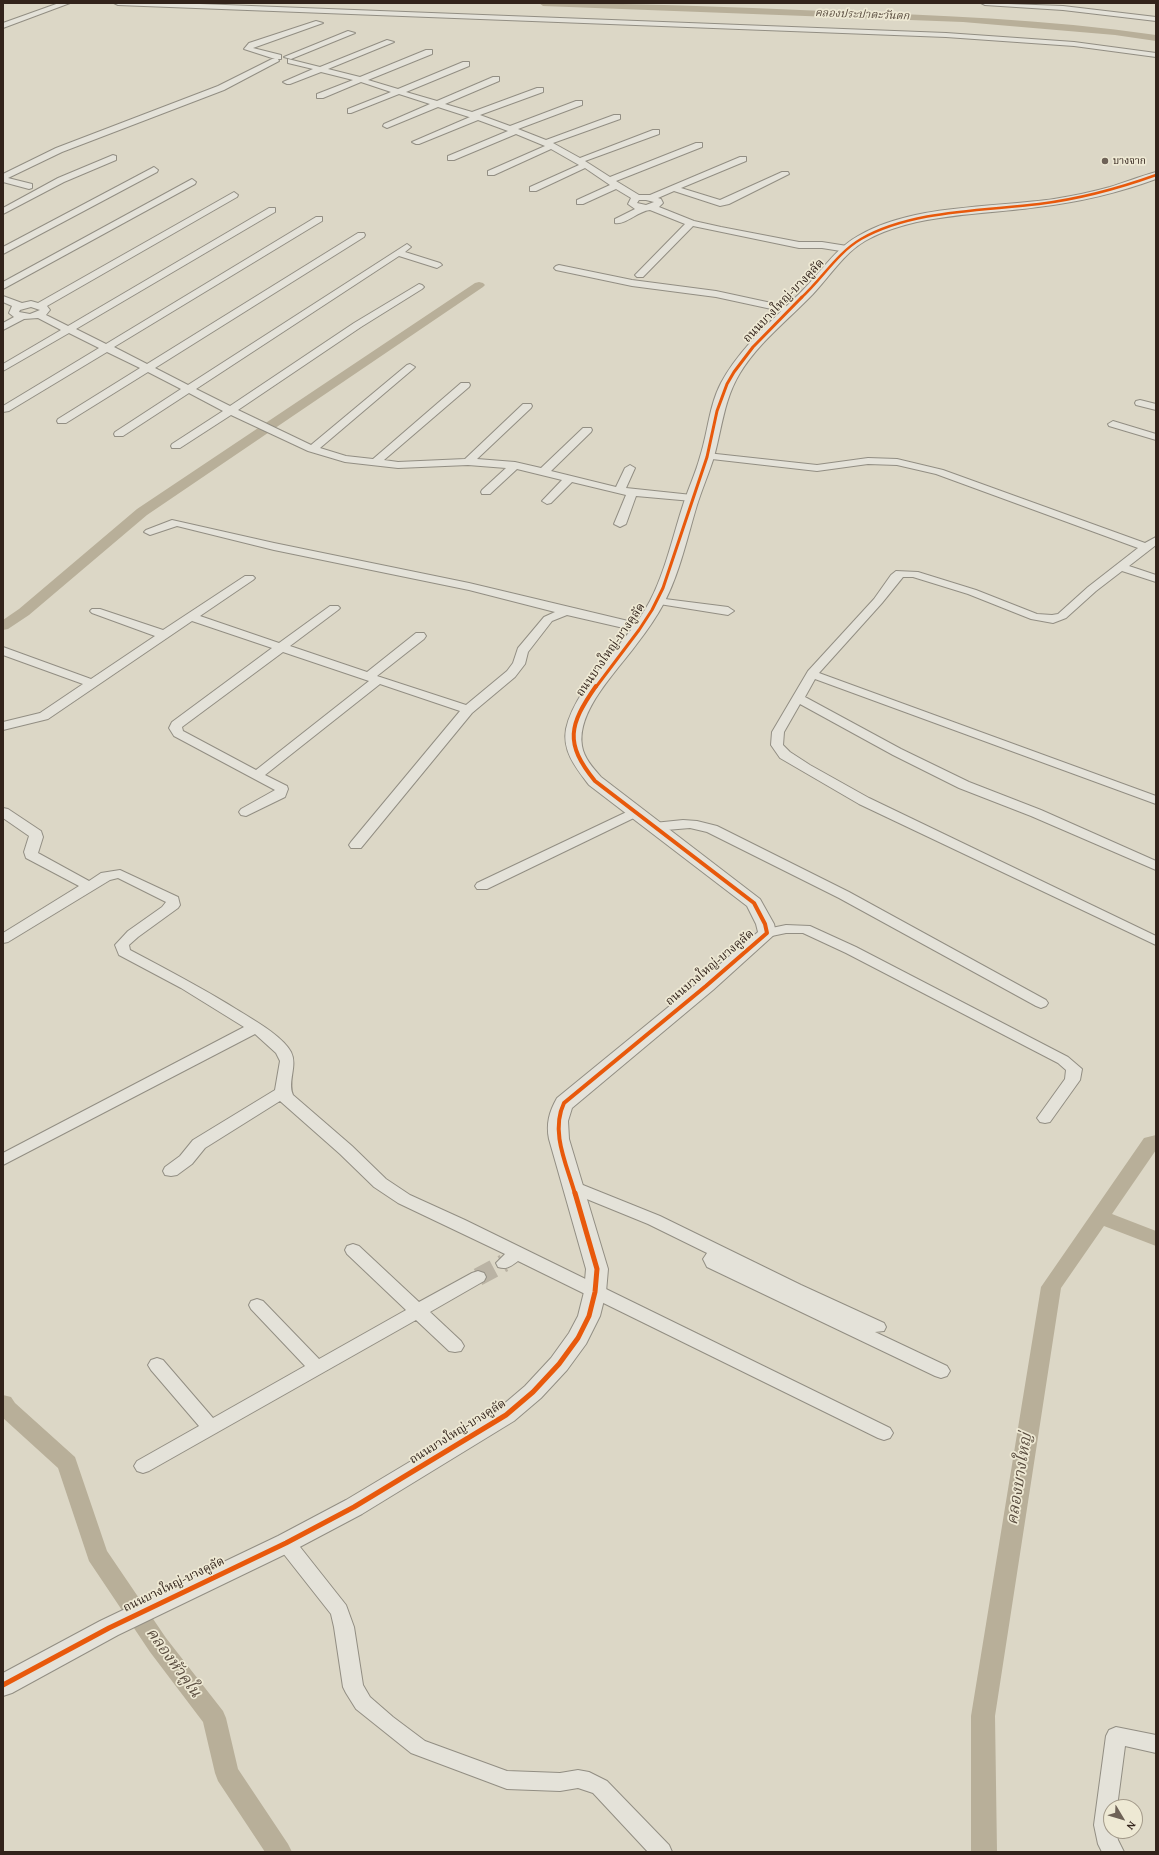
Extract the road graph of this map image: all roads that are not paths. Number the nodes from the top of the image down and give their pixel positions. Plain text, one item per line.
1 (66, 3) edge
2 (118, 3) edge
3 (985, 3) edge
4 (1045, 5) edge
5 (1156, 19) edge
6 (319, 23) dead end
7 (3, 26) edge
8 (351, 33) dead end
9 (390, 42) dead end
10 (429, 52) dead end
11 (1156, 54) edge
12 (277, 59) junction
13 (290, 59) junction
14 (466, 64) dead end
15 (323, 68) junction
16 (496, 79) dead end
17 (361, 80) junction
18 (287, 82) dead end
19 (540, 90) dead end
20 (398, 92) junction
21 (320, 96) dead end
22 (579, 103) dead end
23 (438, 104) junction
24 (351, 111) dead end
25 (475, 116) junction
26 (618, 117) dead end
27 (387, 126) dead end
28 (513, 130) junction
29 (656, 132) dead end
30 (416, 142) dead end
31 (549, 145) junction
32 (699, 145) dead end
33 (113, 158) dead end
34 (451, 158) dead end
35 (743, 159) dead end
36 (582, 163) junction
37 (154, 170) dead end
38 (491, 173) dead end
39 (785, 174) dead end
40 (1156, 175) edge
41 (3, 178) edge
42 (192, 182) dead end
43 (614, 182) junction
44 (18, 183) junction
45 (29, 186) dead end
46 (533, 188) dead end
47 (672, 188) junction
48 (3, 190) edge
49 (234, 195) dead end
50 (580, 202) dead end
51 (648, 204) junction
52 (272, 210) dead end
53 (3, 211) edge
54 (319, 220) dead end
55 (618, 221) dead end
56 (691, 223) junction
57 (361, 235) dead end
58 (407, 247) dead end
59 (3, 250) edge
60 (398, 253) junction
61 (844, 253) junction
62 (437, 265) dead end
63 (559, 268) dead end
64 (640, 275) dead end
65 (3, 286) edge
66 (419, 287) dead end
67 (3, 299) edge
68 (20, 306) junction
69 (40, 310) junction
70 (790, 310) junction
71 (22, 316) junction
72 (3, 327) edge
73 (69, 329) junction
74 (108, 348) junction
75 (410, 367) dead end
76 (3, 368) edge
77 (148, 368) junction
78 (465, 385) dead end
79 (190, 389) junction
80 (1140, 403) dead end
81 (527, 406) dead end
82 (1156, 407) edge
83 (5, 409) dead end
84 (231, 411) junction
85 (62, 421) dead end
86 (1113, 424) dead end
87 (587, 430) dead end
88 (119, 434) dead end
89 (1156, 437) edge
90 (176, 446) dead end
91 (312, 449) junction
92 (707, 456) junction
93 (468, 462) junction
94 (375, 463) junction
95 (515, 465) junction
96 (630, 468) dead end
97 (543, 472) junction
98 (570, 478) junction
99 (620, 491) junction
100 (486, 492) dead end
101 (632, 492) junction
102 (692, 498) junction
103 (547, 501) dead end
104 (620, 524) dead end
105 (150, 532) dead end
106 (1151, 543) edge
107 (1121, 567) junction
108 (249, 578) dead end
109 (1156, 579) edge
110 (657, 601) junction
111 (334, 608) dead end
112 (96, 611) dead end
113 (566, 611) junction
114 (728, 611) dead end
115 (191, 617) junction
116 (641, 628) junction
117 (165, 635) junction
118 (420, 636) dead end
119 (280, 647) junction
120 (3, 651) edge
121 (812, 674) junction
122 (373, 679) junction
123 (93, 684) junction
124 (798, 698) junction
125 (468, 710) junction
126 (3, 726) edge
127 (256, 776) junction
128 (1156, 800) edge
129 (3, 812) edge
130 (246, 812) dead end
131 (635, 812) junction
132 (654, 827) junction
133 (356, 845) dead end
134 (1156, 866) edge
135 (89, 886) junction
136 (482, 886) dead end
137 (767, 933) junction
138 (3, 939) edge
139 (1156, 941) edge
140 (1041, 1003) dead end
141 (256, 1027) junction
142 (284, 1092) junction
143 (1045, 1118) dead end
144 (3, 1160) edge
145 (171, 1171) dead end
146 (573, 1188) junction
147 (353, 1250) dead end
148 (717, 1251) junction
149 (517, 1253) junction
150 (504, 1263) tunnel mouth
151 (478, 1277) tunnel mouth
152 (595, 1292) junction
153 (257, 1305) dead end
154 (418, 1311) junction
155 (878, 1327) dead end
156 (455, 1346) dead end
157 (158, 1365) dead end
158 (317, 1368) junction
159 (942, 1371) dead end
160 (211, 1427) junction
161 (884, 1433) dead end
162 (143, 1466) dead end
163 (286, 1543) junction
164 (3, 1685) edge
165 (1156, 1744) edge
166 (662, 1852) edge
167 (1114, 1852) edge

1 - 7 street
2 - 11 street
3 - 4 street
4 - 5 street
6 - 12 street
8 - 13 street
9 - 15 street
10 - 17 street
12 - 13 street
12 - 41 street
13 - 15 street
14 - 20 street
15 - 17 street
15 - 18 street
16 - 23 street
17 - 20 street
17 - 21 street
19 - 25 street
20 - 23 street
20 - 24 street
22 - 28 street
23 - 25 street
23 - 27 street
25 - 28 street
25 - 30 street
26 - 31 street
28 - 31 street
28 - 34 street
29 - 36 street
31 - 36 street
31 - 38 street
32 - 43 street
33 - 53 street
35 - 47 street
36 - 43 street
36 - 46 street
37 - 59 street
39 - 47 street
40 - 61 street, ถนนบางใหญ่-บางคูลัด
41 - 44 street
42 - 65 street
43 - 50 street
43 - 51 street
44 - 45 street
44 - 48 street
47 - 51 street
49 - 69 street
51 - 55 street
51 - 56 street
52 - 73 street
54 - 74 street
56 - 61 street
56 - 64 street
57 - 77 street
58 - 60 street
60 - 62 street
60 - 79 street
61 - 70 street, ถนนบางใหญ่-บางคูลัด
63 - 70 street
66 - 84 street
67 - 68 street
68 - 69 street
68 - 71 street
69 - 71 street
69 - 73 street
70 - 92 street, ถนนบางใหญ่-บางคูลัด
71 - 72 street
73 - 74 street
73 - 76 street
74 - 77 street
74 - 83 street
75 - 91 street
77 - 79 street
77 - 85 street
78 - 94 street
79 - 84 street
79 - 88 street
80 - 82 street
81 - 93 street
84 - 90 street
84 - 91 street
86 - 89 street
87 - 97 street
91 - 94 street
92 - 102 street, ถนนบางใหญ่-บางคูลัด
92 - 106 street
93 - 94 street
93 - 95 street
95 - 97 street
95 - 100 street
96 - 99 street
97 - 98 street
98 - 99 street
98 - 103 street
99 - 101 street
101 - 102 street
101 - 104 street
102 - 110 street, ถนนบางใหญ่-บางคูลัด
105 - 113 street
106 - 107 street
107 - 109 street
107 - 121 street
108 - 115 street
110 - 114 street
110 - 116 street, ถนนบางใหญ่-บางคูลัด
111 - 119 street
112 - 117 street
113 - 116 street
113 - 125 street
115 - 117 street
115 - 119 street
116 - 131 street, ถนนบางใหญ่-บางคูลัด
117 - 123 street
118 - 122 street
119 - 122 street
119 - 127 street
120 - 123 street
121 - 124 street
121 - 128 street
122 - 125 street
122 - 127 street
123 - 126 street
124 - 134 street
124 - 139 street
125 - 133 street
127 - 130 street
129 - 135 street
131 - 132 street, ถนนบางใหญ่-บางคูลัด
131 - 136 street
132 - 137 street, ถนนบางใหญ่-บางคูลัด
132 - 140 street
135 - 138 street
135 - 141 street
137 - 143 street
137 - 146 street, ถนนบางใหญ่-บางคูลัด
141 - 142 street
141 - 144 street
142 - 145 street
142 - 149 street
146 - 148 street
146 - 152 street, ถนนบางใหญ่-บางคูลัด
147 - 154 street
148 - 155 street
148 - 159 street
149 - 150 street
149 - 152 street
151 - 154 street
152 - 161 street
152 - 163 street, ถนนบางใหญ่-บางคูลัด
153 - 158 street
154 - 156 street
154 - 158 street
157 - 160 street
158 - 160 street
160 - 162 street
163 - 164 street, ถนนบางใหญ่-บางคูลัด
163 - 166 street
165 - 167 street

